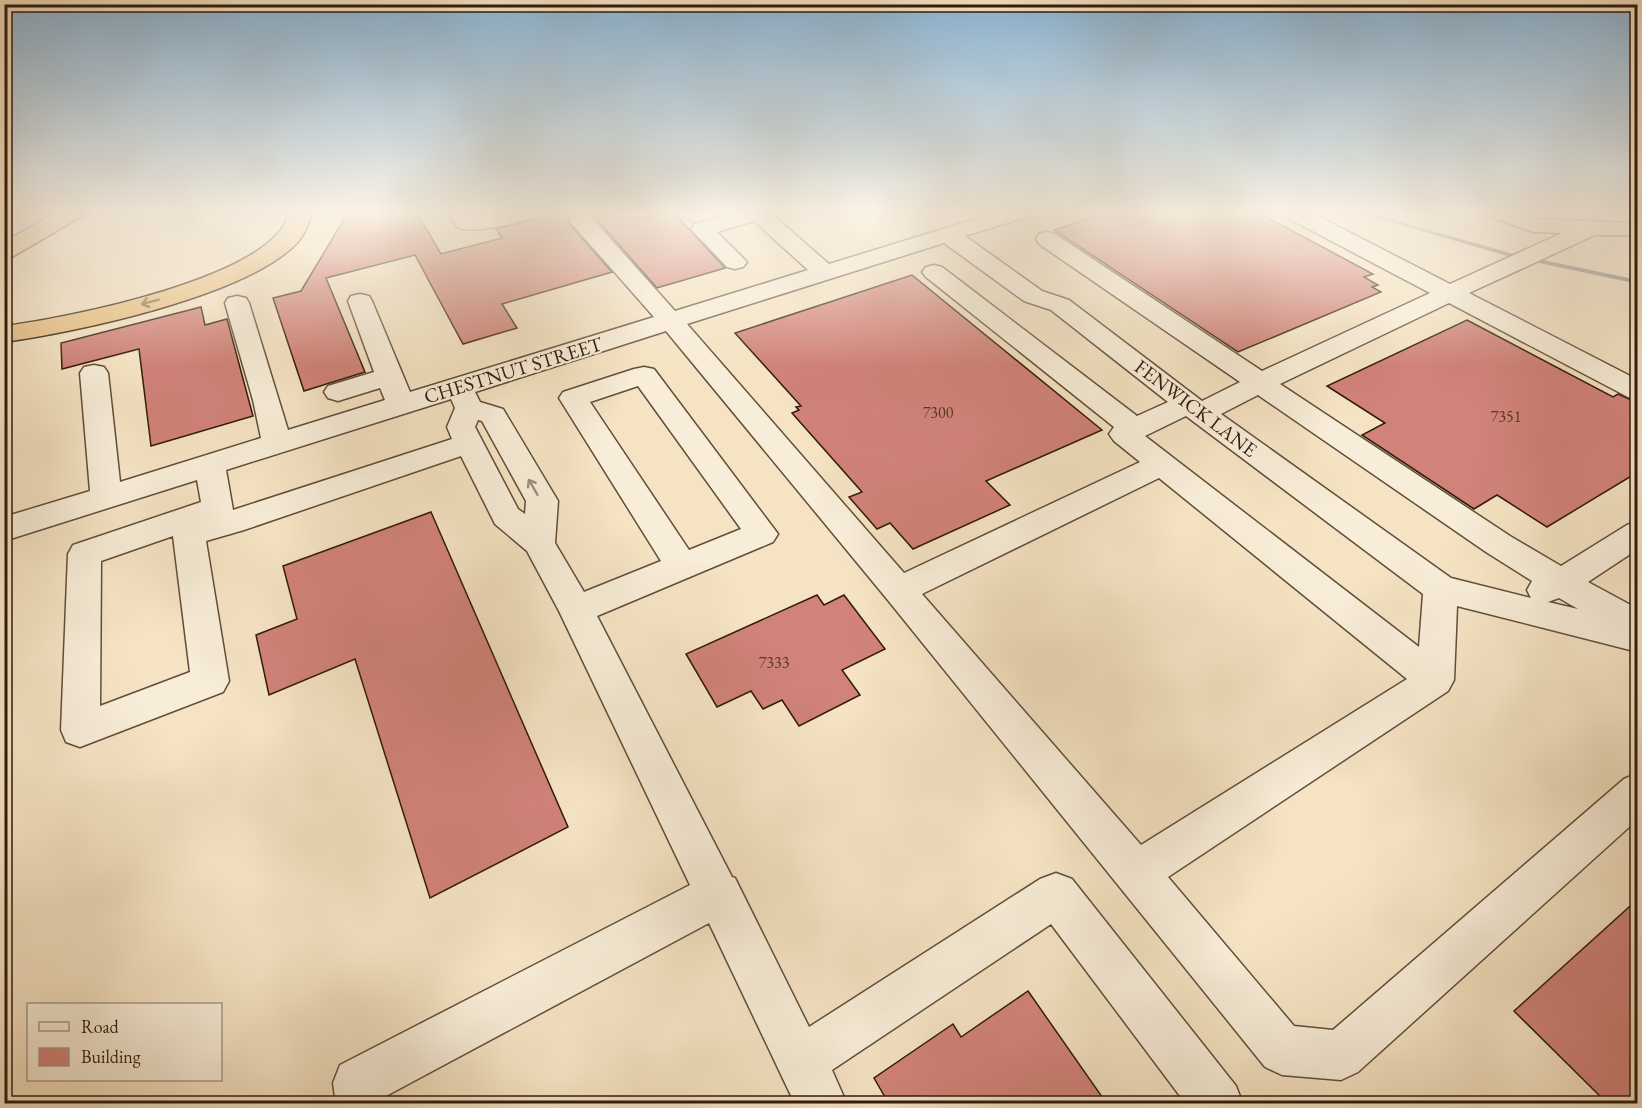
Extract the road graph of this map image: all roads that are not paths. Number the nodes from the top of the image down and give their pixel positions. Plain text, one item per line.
1 (255, 263) edge
2 (619, 263) edge
3 (814, 263) edge
4 (854, 263) edge
5 (994, 263) edge
6 (1082, 263) edge
7 (1392, 263) edge
8 (1519, 263) edge
9 (824, 272) junction
10 (934, 272) dead end
11 (1450, 293) junction
12 (360, 301) dead end
13 (237, 303) dead end
14 (1060, 305) junction
15 (671, 320) junction
16 (1004, 329) junction
17 (4, 334) edge
18 (94, 373) dead end
19 (389, 376) junction
20 (1259, 383) junction
21 (1638, 391) edge
22 (338, 392) dead end
23 (464, 397) junction
24 (401, 405) junction
25 (1194, 409) junction
26 (1135, 429) junction
27 (470, 443) junction
28 (277, 444) junction
29 (1162, 464) junction
30 (210, 465) junction
31 (106, 497) junction
32 (219, 516) junction
33 (4, 529) edge
34 (1638, 533) edge
35 (538, 543) junction
36 (682, 567) junction
37 (1561, 582) junction
38 (1441, 589) junction
39 (899, 590) junction
40 (576, 609) junction
41 (1638, 626) edge
42 (1638, 638) edge
43 (1435, 680) junction
44 (1638, 792) edge
45 (1136, 873) junction
46 (718, 894) junction
47 (812, 1082) edge
48 (362, 1104) edge
49 (1218, 1104) edge

1 -> 17 highway
2 - 15 street
3 - 9 street
4 - 9 street, CHESTNUT STREET
5 - 14 street, FENWICK LANE
6 - 20 street
7 - 11 street
8 - 11 street
9 - 15 street, CHESTNUT STREET
10 - 16 street
11 - 20 street
11 - 21 street
12 - 19 street
13 - 28 street
14 - 16 street
14 - 25 street, FENWICK LANE
15 - 23 street, CHESTNUT STREET
15 - 39 street
16 - 26 street
18 - 31 street
19 - 22 street
19 - 24 street
20 - 25 street
20 - 37 street
23 - 24 street, CHESTNUT STREET
23 - 27 street
35 -> 23 street
24 - 28 street, CHESTNUT STREET
25 - 26 street
25 - 38 street, FENWICK LANE
26 - 29 street
27 - 32 street
27 - 35 street
28 - 30 street, CHESTNUT STREET
29 - 39 street
29 - 43 street
30 - 31 street, CHESTNUT STREET
30 - 32 street
31 - 33 street, CHESTNUT STREET
32 - 32 street
34 - 37 street
35 - 40 street
36 - 36 street
36 - 40 street
37 - 38 street
37 - 41 street
38 - 42 street
38 - 43 street
39 - 45 street
40 - 46 street
43 - 45 street
44 - 45 street
46 - 47 street
46 - 48 street
47 - 49 street

